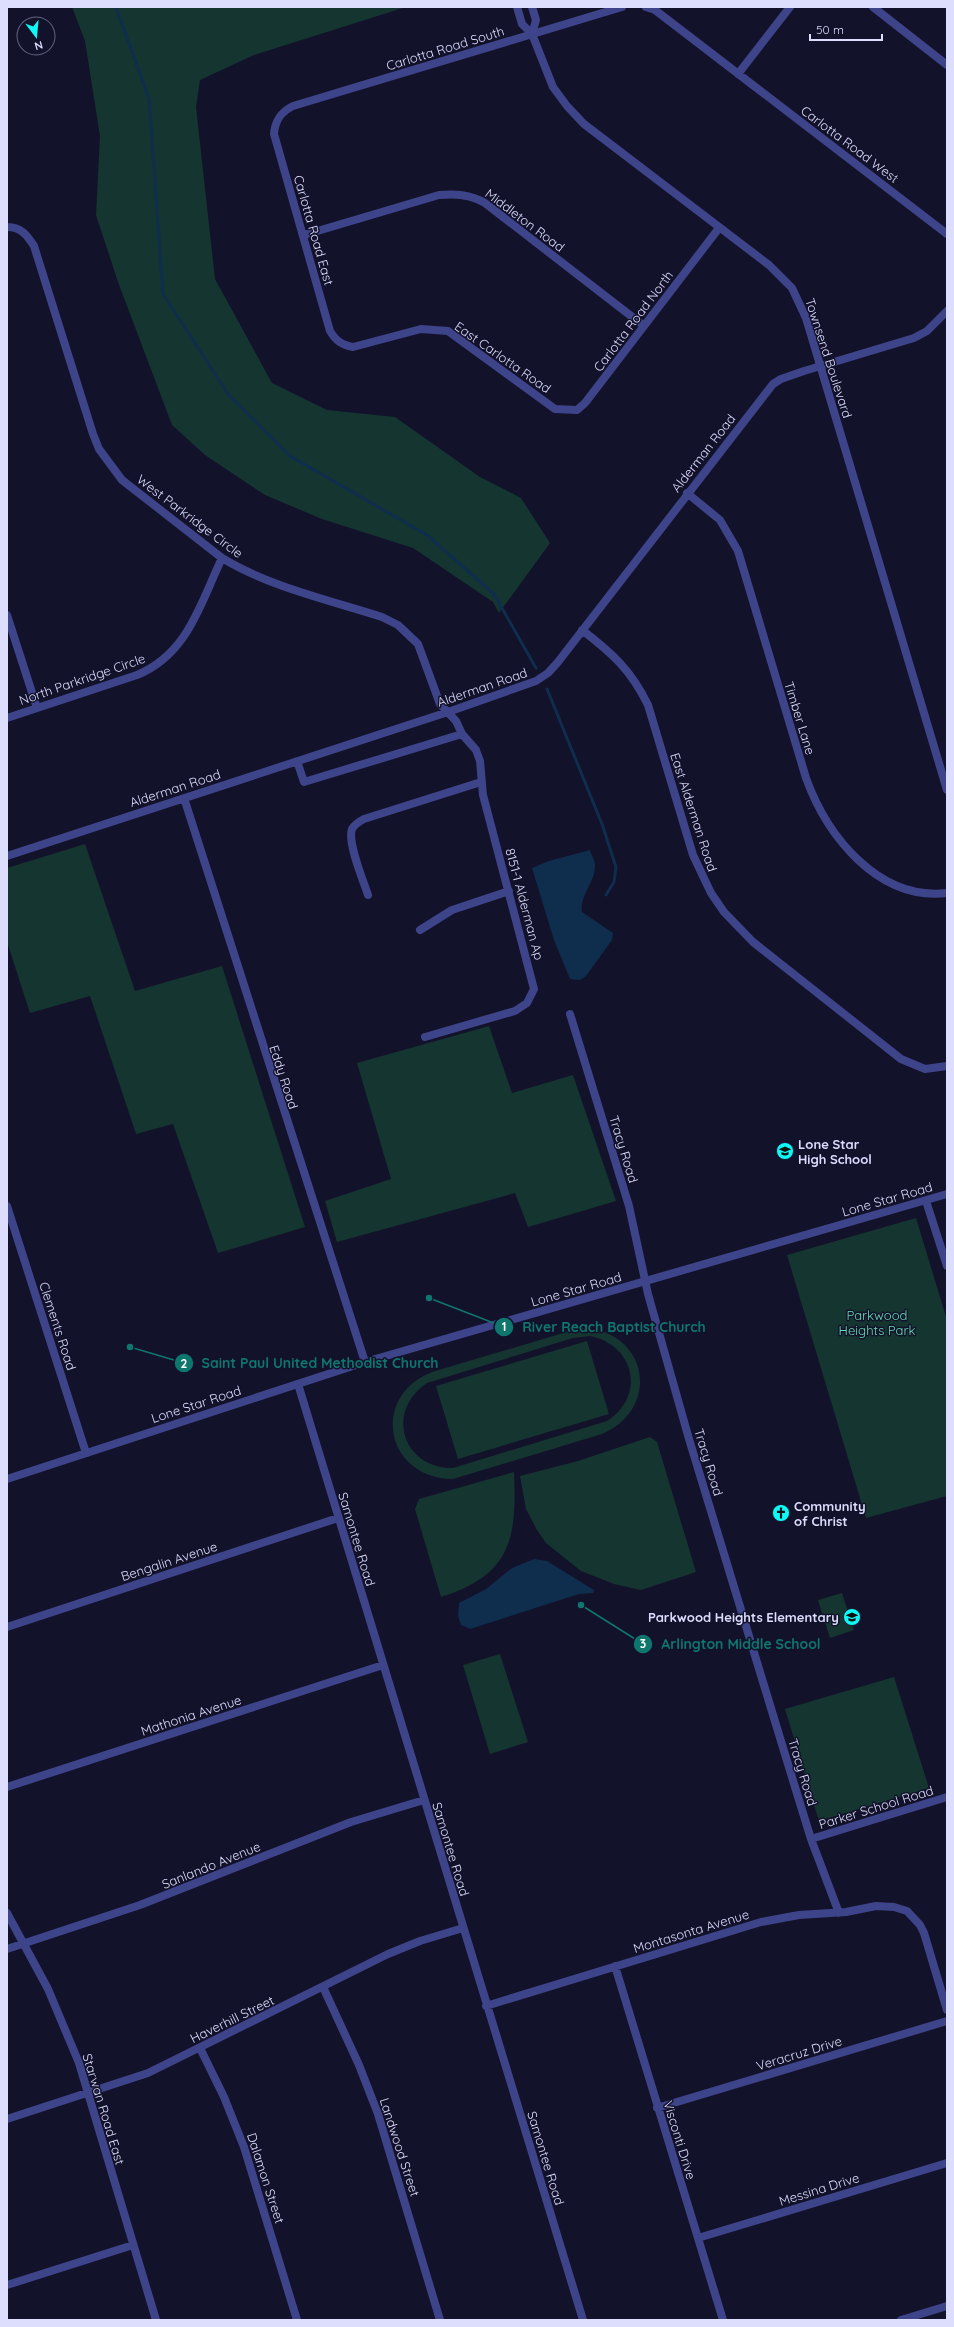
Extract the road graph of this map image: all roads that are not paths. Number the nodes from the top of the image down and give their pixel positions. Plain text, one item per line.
1 (517, 7) edge
2 (532, 7) edge
3 (622, 7) edge
4 (646, 7) edge
5 (790, 7) edge
6 (873, 7) edge
7 (532, 34) junction
8 (947, 65) edge
9 (738, 74) junction
10 (278, 118) joint
11 (7, 227) edge
12 (719, 228) junction
13 (947, 234) edge
14 (304, 235) junction
15 (947, 311) edge
16 (644, 326) junction
17 (343, 345) joint
18 (820, 367) junction
19 (555, 409) joint
20 (687, 493) junction
21 (222, 558) junction
22 (7, 615) edge
23 (582, 630) junction
24 (37, 708) junction
25 (448, 712) junction
26 (7, 718) edge
27 (460, 730) junction
28 (297, 762) junction
29 (481, 782) junction
30 (947, 790) edge
31 (184, 798) junction
32 (7, 856) edge
33 (509, 891) junction
34 (947, 894) edge
35 (368, 895) dead end
36 (420, 930) dead end
37 (570, 1014) dead end
38 (425, 1037) dead end
39 (947, 1066) edge
40 (947, 1194) edge
41 (926, 1201) junction
42 (7, 1206) edge
43 (947, 1266) edge
44 (645, 1282) junction
45 (365, 1362) junction
46 (298, 1384) junction
47 (86, 1453) junction
48 (7, 1479) edge
49 (338, 1518) junction
50 (7, 1627) edge
51 (383, 1665) junction
52 (7, 1787) edge
53 (947, 1798) edge
54 (424, 1800) junction
55 (811, 1839) junction
56 (7, 1913) edge
57 (839, 1913) junction
58 (463, 1928) junction
59 (23, 1944) junction
60 (7, 1949) edge
61 (615, 1966) junction
62 (323, 1987) junction
63 (486, 2006) junction
64 (947, 2010) edge
65 (947, 2020) edge
66 (200, 2048) junction
67 (87, 2093) junction
68 (657, 2108) junction
69 (7, 2119) edge
70 (947, 2163) edge
71 (698, 2238) junction
72 (133, 2245) junction
73 (7, 2285) edge
74 (947, 2306) edge
75 (156, 2320) edge
76 (297, 2320) edge
77 (440, 2320) edge
78 (583, 2320) edge
79 (723, 2320) edge
80 (901, 2320) edge

1 - 7 street, Townsend Boulevard
2 - 7 street, Townsend Boulevard
3 - 7 street, Carlotta Road South
4 - 9 street
5 - 9 street
6 - 8 street
7 - 10 street, Carlotta Road South
7 - 12 street, Townsend Boulevard
9 - 13 street, Carlotta Road West
10 - 14 street, Carlotta Road East
11 - 21 street, West Parkridge Circle
12 - 16 street, Carlotta Road North
12 - 18 street, Townsend Boulevard
14 - 16 street, Middleton Road
14 - 17 street, Carlotta Road East
15 - 18 street, Alderman Road
16 - 19 street, Carlotta Road North
17 - 19 street, East Carlotta Road
18 - 20 street, Alderman Road
18 - 30 street, Townsend Boulevard
20 - 23 street, Alderman Road
20 - 34 street, Timber Lane
21 - 24 street, North Parkridge Circle
21 - 25 street, West Parkridge Circle
22 - 24 street
23 - 25 street, Alderman Road
23 - 39 street, East Alderman Road
24 - 26 street, North Parkridge Circle
25 - 27 street, 8151-1 Alderman Ap
25 - 28 street, Alderman Road
27 - 28 street
27 - 29 street, 8151-1 Alderman Ap
28 - 31 street, Alderman Road
29 - 33 street, 8151-1 Alderman Ap
29 - 35 street
31 - 32 street, Alderman Road
31 - 45 street, Eddy Road
33 - 36 street
33 - 38 street, 8151-1 Alderman Ap
37 - 44 street, Tracy Road
40 - 41 street, Lone Star Road
41 - 43 street
41 - 44 street, Lone Star Road
42 - 47 street, Clements Road
44 - 45 street, Lone Star Road
44 - 55 street, Tracy Road
45 - 46 street, Lone Star Road
46 - 47 street, Lone Star Road
46 - 49 street, Samontee Road
47 - 48 street, Lone Star Road
49 - 50 street, Bengalin Avenue
49 - 51 street, Samontee Road
51 - 52 street, Mathonia Avenue
51 - 54 street, Samontee Road
53 - 55 street, Parker School Road
54 - 58 street, Samontee Road
54 - 59 street, Sanlando Avenue
55 - 57 street, Tracy Road
56 - 59 street, Starwan Road East
57 - 61 street, Montasonta Avenue
57 - 64 street, Montasonta Avenue
58 - 62 street, Haverhill Street
58 - 63 street, Samontee Road
59 - 60 street, Sanlando Avenue
59 - 67 street, Starwan Road East
61 - 63 street, Montasonta Avenue
61 - 68 street, Visconti Drive
62 - 66 street, Haverhill Street
62 - 77 street, Landwood Street
63 - 78 street, Samontee Road
65 - 68 street, Veracruz Drive
66 - 67 street, Haverhill Street
66 - 76 street, Dalamon Street
67 - 69 street, Haverhill Street
67 - 72 street, Starwan Road East
68 - 71 street, Visconti Drive
70 - 71 street, Messina Drive
71 - 79 street, Visconti Drive
72 - 73 street
72 - 75 street, Starwan Road East
74 - 80 street

